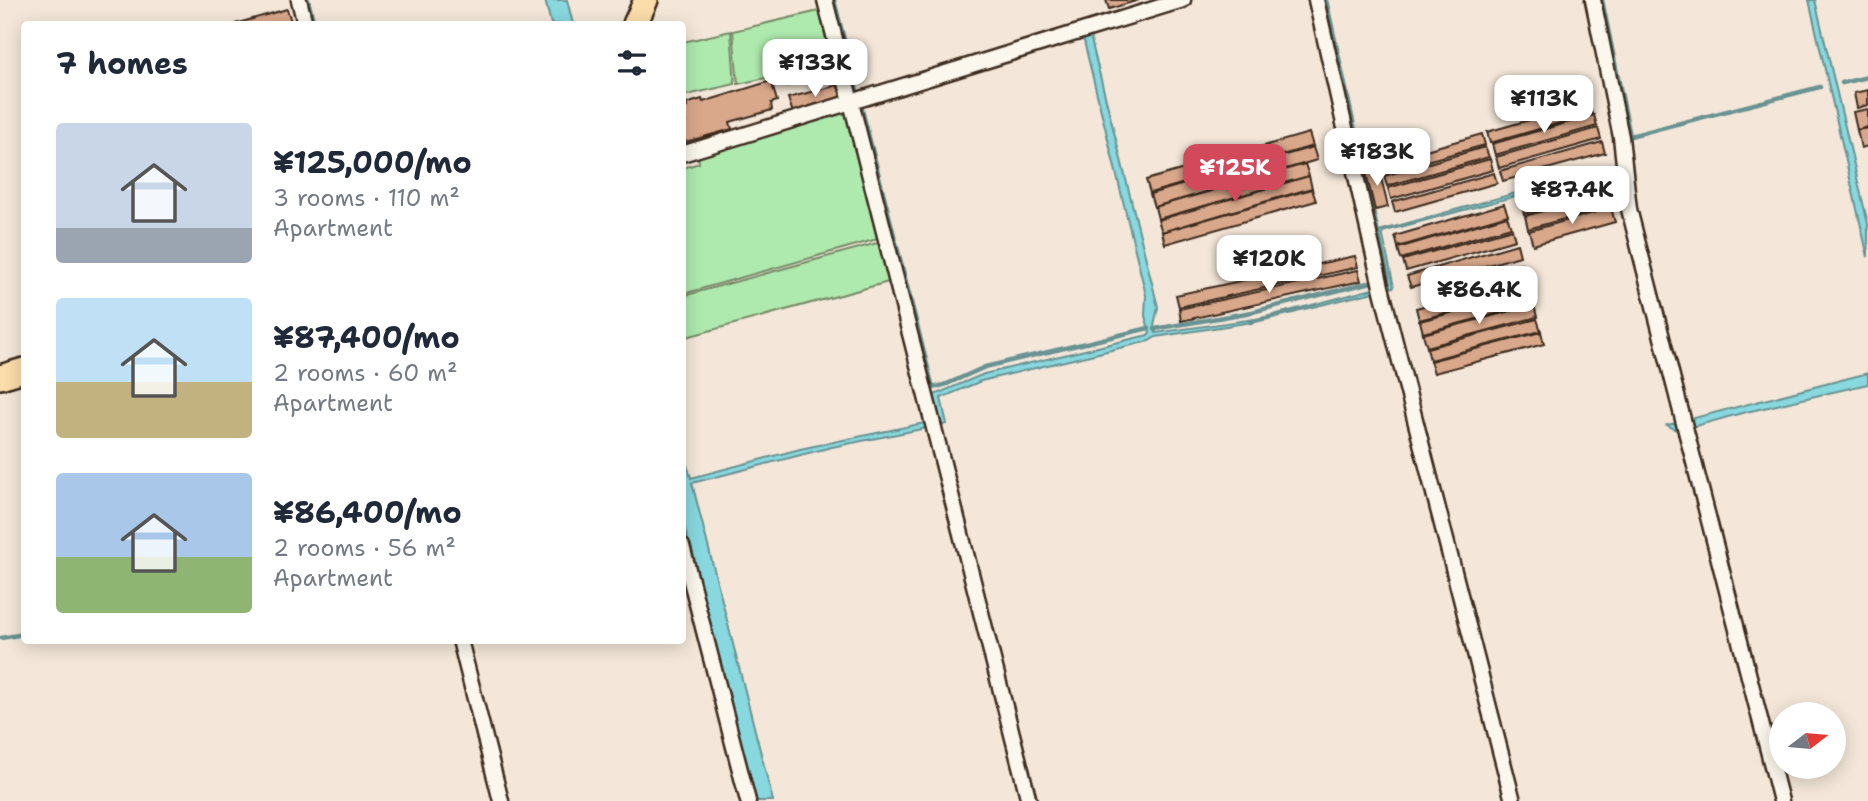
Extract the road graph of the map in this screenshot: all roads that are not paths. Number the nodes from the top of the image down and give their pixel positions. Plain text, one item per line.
1 (299, 0) edge
2 (646, 0) edge
3 (825, 0) edge
4 (1183, 0) edge
5 (1316, 0) edge
6 (1593, 0) edge
7 (304, 21) edge
8 (636, 21) edge
9 (852, 102) junction
10 (686, 153) edge
11 (21, 371) edge
12 (0, 377) edge
13 (686, 561) edge
14 (461, 644) edge
15 (501, 801) edge
16 (748, 801) edge
17 (1029, 801) edge
18 (1513, 801) edge
19 (1782, 801) edge

1 - 7 street
2 - 8 main road
3 - 9 street
4 - 9 street
5 - 18 street
6 - 19 street
9 - 10 street
9 - 17 street
11 - 12 main road
13 - 16 street
14 - 15 street

